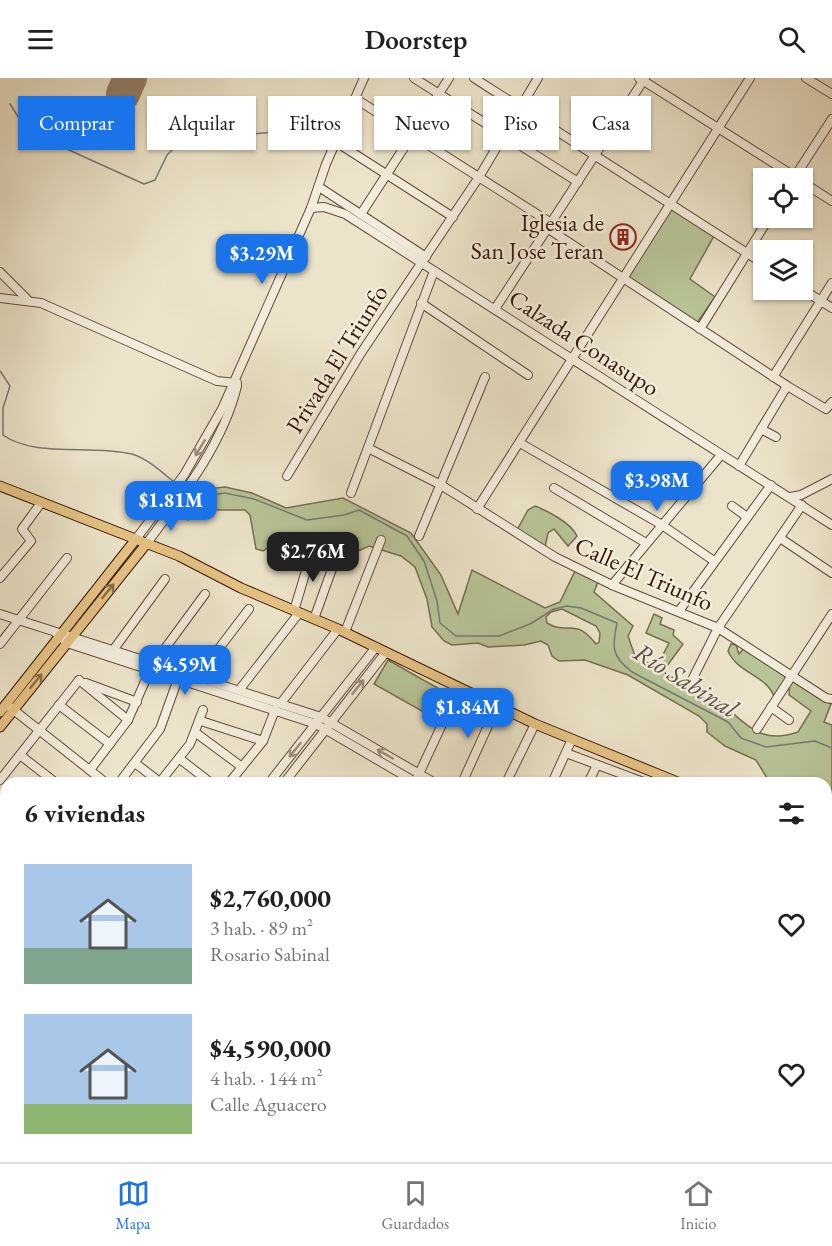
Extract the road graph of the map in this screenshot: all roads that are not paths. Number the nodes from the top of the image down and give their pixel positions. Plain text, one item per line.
1 (364, 78) edge
2 (414, 78) edge
3 (449, 78) edge
4 (474, 78) edge
5 (538, 78) edge
6 (750, 78) edge
7 (806, 78) edge
8 (643, 79) edge
9 (439, 93) junction
10 (832, 94) edge
11 (357, 96) edge
12 (437, 96) edge
13 (503, 96) edge
14 (527, 96) edge
15 (832, 118) edge
16 (483, 122) edge
17 (718, 128) junction
18 (559, 132) edge
19 (333, 150) edge
20 (348, 150) edge
21 (404, 150) edge
22 (437, 150) edge
23 (493, 150) edge
24 (527, 150) edge
25 (595, 156) junction
26 (780, 168) edge
27 (803, 168) edge
28 (387, 175) junction
29 (479, 177) junction
30 (578, 182) junction
31 (319, 187) junction
32 (813, 189) edge
33 (832, 201) edge
34 (670, 203) junction
35 (311, 208) junction
36 (362, 214) junction
37 (453, 217) junction
38 (549, 225) junction
39 (762, 228) edge
40 (746, 253) junction
41 (753, 257) edge
42 (424, 260) junction
43 (434, 271) junction
44 (0, 272) edge
45 (623, 280) junction
46 (832, 283) edge
47 (813, 296) edge
48 (0, 298) edge
49 (27, 299) junction
50 (820, 300) junction
51 (421, 303) junction
52 (832, 308) edge
53 (495, 309) junction
54 (700, 329) junction
55 (572, 358) junction
56 (528, 375) dead end
57 (485, 377) dead end
58 (773, 377) junction
59 (236, 383) junction
60 (788, 386) junction
61 (832, 402) edge
62 (761, 429) junction
63 (215, 430) junction
64 (776, 437) dead end
65 (520, 443) junction
66 (368, 448) junction
67 (721, 455) junction
68 (739, 466) junction
69 (286, 476) dead end
70 (832, 479) edge
71 (441, 485) junction
72 (771, 485) junction
73 (0, 486) edge
74 (554, 488) dead end
75 (351, 493) dead end
76 (790, 497) junction
77 (41, 503) junction
78 (802, 505) junction
79 (732, 506) dead end
80 (477, 509) junction
81 (747, 517) junction
82 (662, 525) junction
83 (832, 525) edge
84 (419, 536) dead end
85 (780, 538) junction
86 (136, 539) junction
87 (381, 540) dead end
88 (147, 543) junction
89 (646, 543) junction
90 (337, 555) dead end
91 (67, 558) dead end
92 (714, 561) junction
93 (305, 573) dead end
94 (832, 573) edge
95 (0, 578) edge
96 (165, 579) dead end
97 (612, 585) junction
98 (206, 594) dead end
99 (249, 609) dead end
100 (679, 611) junction
101 (296, 612) junction
102 (0, 614) edge
103 (832, 614) edge
104 (19, 620) junction
105 (315, 620) junction
106 (718, 628) junction
107 (342, 631) junction
108 (63, 636) junction
109 (0, 644) edge
110 (376, 647) junction
111 (114, 649) junction
112 (386, 652) junction
113 (155, 662) junction
114 (150, 670) junction
115 (181, 671) junction
116 (792, 675) junction
117 (198, 676) junction
118 (79, 680) junction
119 (178, 680) junction
120 (692, 680) dead end
121 (459, 688) junction
122 (240, 689) junction
123 (832, 700) edge
124 (138, 702) junction
125 (282, 703) junction
126 (59, 705) junction
127 (498, 706) junction
128 (771, 707) junction
129 (6, 709) edge
130 (203, 710) dead end
131 (275, 710) junction
132 (128, 720) junction
133 (789, 720) dead end
134 (201, 721) junction
135 (319, 721) junction
136 (331, 722) junction
137 (535, 724) junction
138 (0, 727) edge
139 (325, 729) junction
140 (757, 729) dead end
141 (39, 730) junction
142 (196, 733) junction
143 (573, 739) junction
144 (263, 741) junction
145 (110, 744) junction
146 (566, 753) junction
147 (20, 755) junction
148 (618, 756) junction
149 (180, 759) junction
150 (135, 763) junction
151 (597, 765) junction
152 (242, 767) junction
153 (90, 770) junction
154 (419, 773) junction
155 (3, 777) edge
156 (48, 777) edge
157 (99, 777) edge
158 (124, 777) edge
159 (152, 777) edge
160 (165, 777) edge
161 (203, 777) edge
162 (234, 777) edge
163 (274, 777) edge
164 (289, 777) edge
165 (406, 777) edge
166 (418, 777) edge
167 (425, 777) edge
168 (465, 777) edge
169 (509, 777) edge
170 (555, 777) edge
171 (591, 777) edge
172 (620, 777) edge
173 (666, 777) edge
174 (676, 777) edge

1 - 11 street
2 - 9 street
3 - 9 street
4 - 13 street
5 - 14 street, Privada El Triunfo
6 - 17 street
7 - 10 street
8 - 17 street
8 - 25 street
9 - 12 street
9 - 16 street
15 - 27 street
17 - 26 street
17 - 34 street
18 - 25 street
19 - 31 street
20 - 28 street
21 - 28 street
22 - 29 street
23 - 29 street, Privada El Triunfo
24 - 30 street
25 - 30 street
25 - 34 street
28 - 36 street
28 - 37 street
29 - 37 street, Privada El Triunfo
29 - 38 street
30 - 38 street
31 - 35 street
31 - 36 street
32 - 33 street
34 - 40 street
34 - 45 street
35 - 42 street, Calzada Conasupo
35 - 59 street
36 - 42 street
37 - 42 street, Privada El Triunfo
38 - 45 street
38 - 53 street
39 - 40 street
40 - 41 street
40 - 54 street
42 - 43 street, Calzada Conasupo
42 - 69 street, Privada El Triunfo
43 - 51 street
43 - 53 street, Calzada Conasupo
44 - 49 street
45 - 54 street
45 - 55 street
46 - 50 street
47 - 50 street
48 - 49 street
49 - 59 street
50 - 52 street
50 - 58 street
51 - 56 street
51 - 66 street
53 - 55 street, Calzada Conasupo
54 - 58 street
55 - 65 street
55 - 67 street, Calzada Conasupo
57 - 71 street
58 - 60 street
59 - 63 street
60 - 61 street
60 - 62 street
62 - 64 street
62 - 68 street
63 -> 86 street
63 - 88 street
65 - 80 street
65 - 82 street
66 - 71 street, Calle El Triunfo
66 - 75 street
67 - 68 street, Calzada Conasupo
67 - 82 street
68 - 72 street, Calzada Conasupo
70 - 76 street
71 - 80 street, Calle El Triunfo
71 - 84 street
72 - 76 street, Calzada Conasupo
72 - 81 street
73 - 77 main road
74 - 89 street
76 - 78 street, Calzada Conasupo
77 - 86 main road
77 - 95 street
78 - 83 street, Calzada Conasupo
78 - 85 street
79 - 81 street
80 - 97 street, Calle El Triunfo
81 - 92 street
82 - 89 street
82 - 92 street
85 - 94 street
85 - 106 street
86 - 88 main road
86 - 108 main road
87 - 107 street
88 - 101 main road
108 -> 88 main road
89 - 97 street
90 - 105 street
91 - 104 street
92 - 100 street
93 - 101 street
96 - 111 street
97 - 100 street, Calle El Triunfo
98 - 113 street
99 - 117 street
100 - 106 street, Calle El Triunfo
101 - 105 main road
101 - 122 street
102 - 104 street
103 - 116 street
104 - 108 street
104 - 109 street
105 - 107 main road
106 - 116 street, Calle El Triunfo
106 - 120 street
107 - 110 main road
107 - 125 street
108 - 111 street
108 - 114 street
108 - 129 main road
110 - 112 main road
110 - 135 street
111 - 113 street
112 - 121 main road
136 -> 112 street
113 - 115 street
114 - 119 street
114 - 124 street
115 - 117 street
115 - 119 street
116 - 123 street, Calle El Triunfo
116 - 128 street
117 - 122 street
118 - 124 street
118 - 126 street
118 - 132 street
119 - 131 street
119 - 150 street
121 - 127 main road
121 - 154 street
122 - 125 street
124 - 132 street
125 - 135 street
126 - 141 street
126 - 145 street
127 - 137 main road
127 - 168 street
128 - 133 street
128 - 140 street
129 - 138 main road
129 - 141 street
130 - 134 street
131 - 135 street
131 - 144 street
132 - 145 street
134 - 142 street
134 - 144 street
135 - 136 street
135 - 139 street
135 -> 163 street
136 - 139 street
154 -> 136 street
137 - 143 main road
137 - 169 street
139 - 164 street
139 - 165 street
141 - 147 street
141 - 153 street
142 - 149 street
142 - 152 street
143 - 146 street
143 - 148 main road
144 - 152 street
145 - 153 street
146 - 151 street
146 - 170 street
147 - 155 street
147 - 156 street
148 - 173 main road
148 - 174 main road
149 - 160 street
149 - 161 street
150 - 158 street
150 - 159 street
151 - 171 street
151 - 172 street
152 - 162 street
153 - 157 street
154 - 166 street
154 - 167 street

